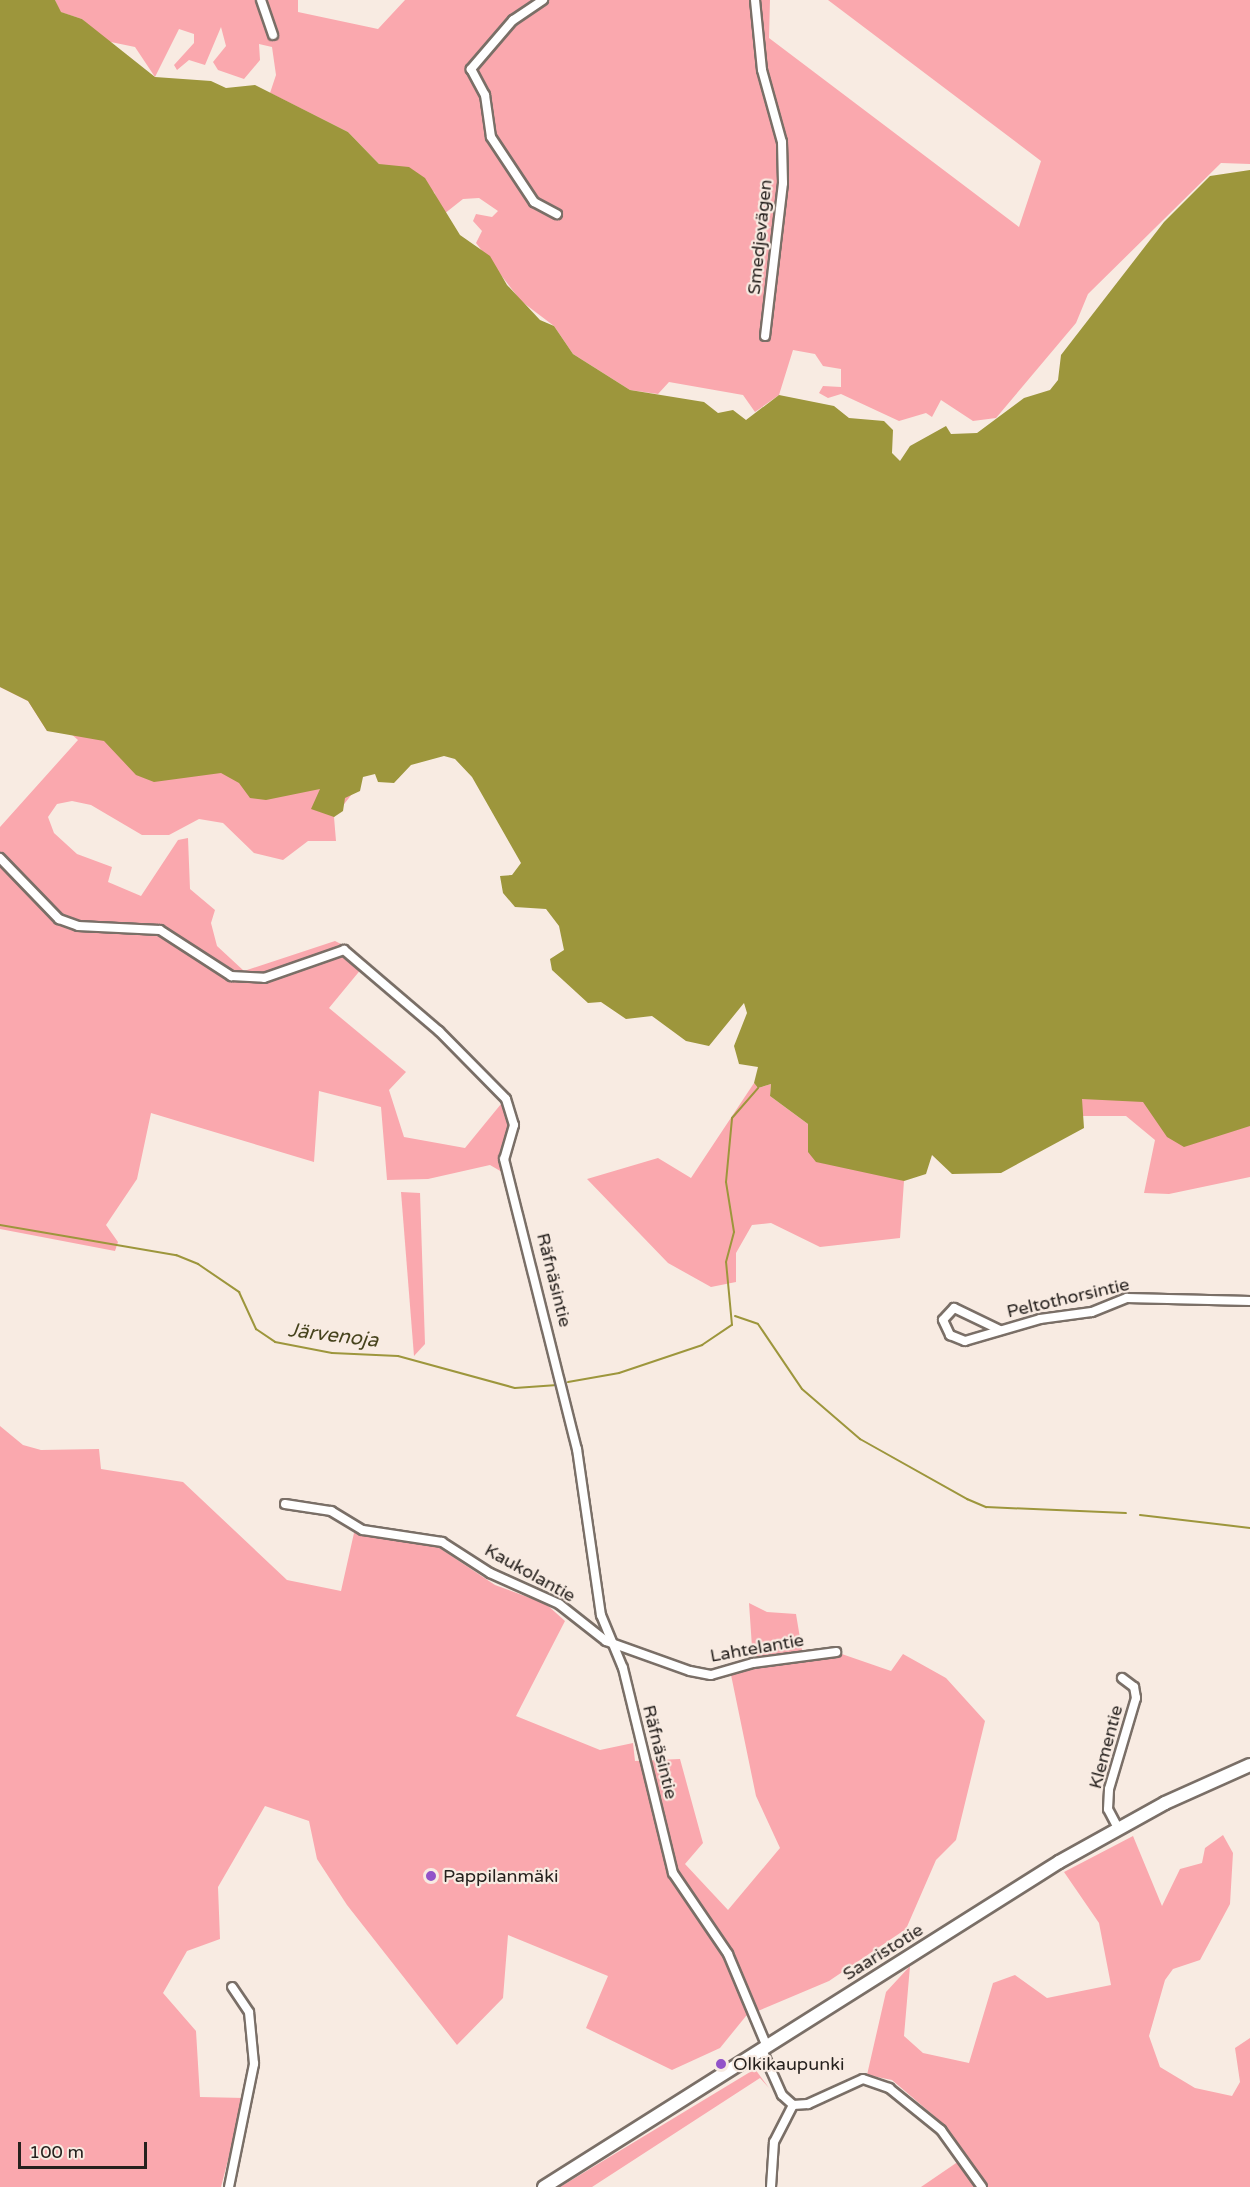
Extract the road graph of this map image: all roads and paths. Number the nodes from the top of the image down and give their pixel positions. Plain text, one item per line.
1 (261, 0) edge
2 (543, 0) edge
3 (755, 0) edge
4 (273, 35) dead end
5 (557, 213) dead end
6 (765, 336) dead end
7 (0, 858) edge
8 (1250, 1301) edge
9 (1000, 1330) junction
10 (285, 1504) dead end
11 (616, 1647) junction
12 (836, 1652) dead end
13 (1122, 1678) dead end
14 (1250, 1765) edge
15 (1118, 1828) junction
16 (232, 1987) dead end
17 (764, 2049) junction
18 (793, 2105) junction
19 (229, 2187) edge
20 (544, 2187) edge
21 (771, 2187) edge
22 (982, 2187) edge

1 - 4 street
2 - 5 street
3 - 6 street, Smedjevägen
7 - 11 street, Räfnäsintie
8 - 9 street, Peltothorsintie
9 - 9 street, Peltothorsintie
10 - 11 street, Kaukolantie
11 - 12 street, Lahtelantie
11 - 17 street, Räfnäsintie
13 - 15 street, Klementie
14 - 15 main road, Saaristotie
15 - 17 main road, Saaristotie
16 - 19 street
17 - 18 street, Räfnäsintie
17 - 20 main road, Saaristotie
18 - 21 street
18 - 22 street

